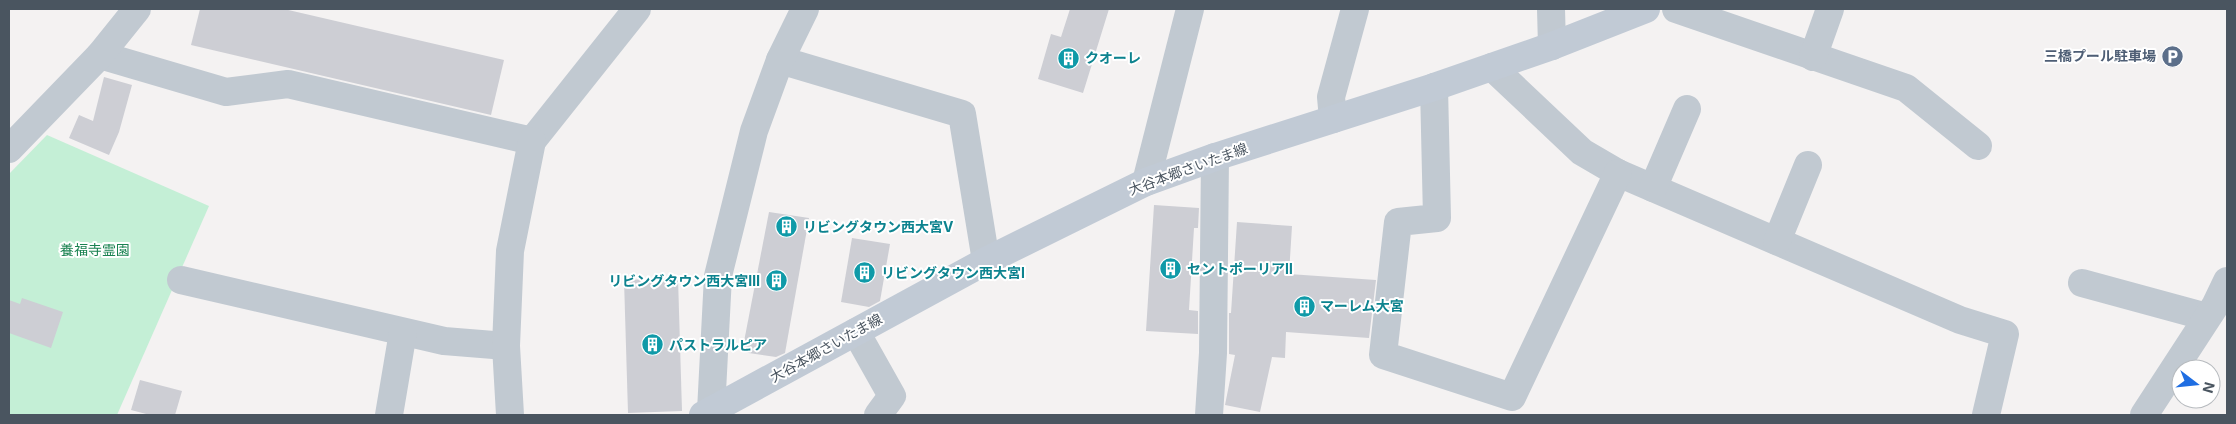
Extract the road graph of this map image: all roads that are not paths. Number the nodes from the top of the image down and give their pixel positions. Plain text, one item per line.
1 (136, 9) edge
2 (637, 9) edge
3 (805, 9) edge
4 (1190, 9) edge
5 (1355, 9) edge
6 (1551, 9) edge
7 (1646, 9) edge
8 (1676, 9) edge
9 (1830, 9) edge
10 (1552, 46) junction
11 (100, 55) junction
12 (1813, 57) junction
13 (780, 60) junction
14 (1492, 67) junction
15 (1434, 87) junction
16 (1687, 109) dead end
17 (1333, 119) junction
18 (532, 141) junction
19 (1978, 146) dead end
20 (9, 149) edge
21 (1215, 157) junction
22 (1808, 165) dead end
23 (1618, 173) junction
24 (1146, 182) junction
25 (1653, 188) junction
26 (1776, 241) junction
27 (986, 261) junction
28 (182, 280) dead end
29 (2227, 281) edge
30 (2082, 283) dead end
31 (2216, 310) edge
32 (403, 332) junction
33 (856, 332) junction
34 (506, 346) junction
35 (708, 413) edge
36 (2149, 414) edge
37 (389, 415) edge
38 (510, 415) edge
39 (878, 415) edge
40 (1209, 415) edge
41 (1986, 415) edge

1 - 11 street
2 - 18 street
3 - 13 street
4 - 24 street
5 - 17 street
6 - 10 street
7 - 10 main road, 大谷本郷さいたま線
8 - 12 street
9 - 12 street
10 - 14 main road, 大谷本郷さいたま線
11 - 18 street
11 - 20 street
12 - 19 street
13 - 27 street
13 - 35 street
14 - 15 main road, 大谷本郷さいたま線
14 - 23 street
15 - 17 main road, 大谷本郷さいたま線
15 - 23 street
16 - 25 street
17 - 21 main road, 大谷本郷さいたま線
18 - 34 street
21 - 24 main road, 大谷本郷さいたま線
21 - 40 street
22 - 26 street
23 - 25 street
24 - 27 main road, 大谷本郷さいたま線
25 - 26 street
26 - 41 street
27 - 33 main road, 大谷本郷さいたま線
28 - 32 street
29 - 31 street
30 - 31 street
31 - 36 street
32 - 34 street
32 - 37 street
33 - 35 main road, 大谷本郷さいたま線
33 - 39 street
34 - 38 street

